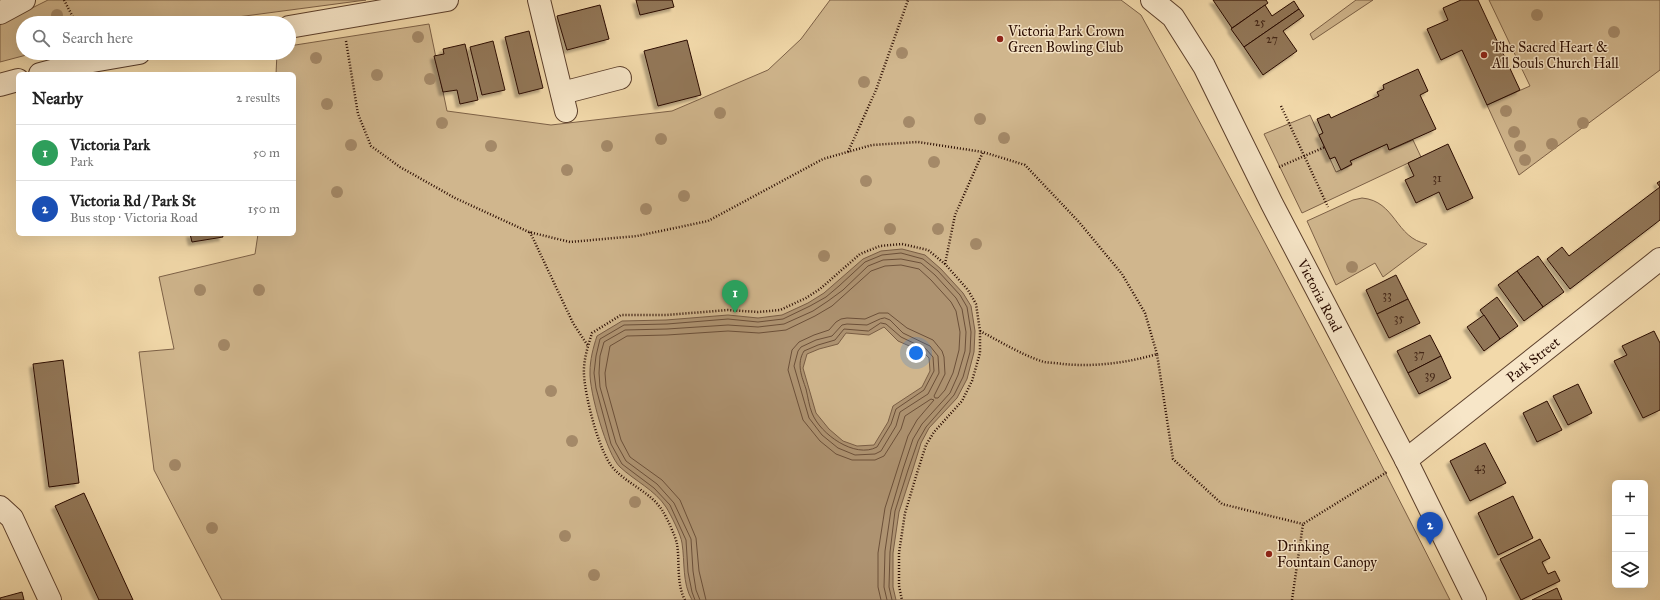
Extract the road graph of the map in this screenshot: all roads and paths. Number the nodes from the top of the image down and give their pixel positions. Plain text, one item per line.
1 (24, 0) edge
2 (64, 0) edge
3 (447, 0) edge
4 (539, 0) edge
5 (908, 0) edge
6 (1152, 0) edge
7 (0, 13) edge
8 (72, 16) edge
9 (343, 18) junction
10 (296, 27) edge
11 (98, 60) edge
12 (47, 72) edge
13 (620, 78) dead end
14 (16, 81) edge
15 (0, 85) edge
16 (1281, 106) dead end
17 (1325, 147) dead end
18 (848, 152) junction
19 (982, 152) junction
20 (1304, 156) junction
21 (1259, 177) junction
22 (1328, 207) dead end
23 (529, 232) junction
24 (1660, 259) edge
25 (945, 264) junction
26 (980, 331) junction
27 (588, 346) junction
28 (1157, 354) junction
29 (1406, 460) junction
30 (0, 508) edge
31 (1303, 524) junction
32 (50, 600) edge
33 (685, 600) edge
34 (902, 600) edge
35 (1292, 600) edge
36 (1475, 600) edge

1 - 7 street
2 - 8 path
3 - 9 street
4 - 13 street
5 - 18 path
6 - 21 street, Victoria Road
9 - 10 street
9 - 23 path
11 - 12 street
14 - 15 street
16 - 20 path
17 - 20 path
18 - 19 path
18 - 23 path
19 - 25 path
19 - 28 path
20 - 21 path
20 - 22 path
21 - 29 street, Victoria Road
23 - 27 path
24 - 29 street, Park Street
25 - 26 path
25 - 27 path
26 - 28 path
26 - 34 path
27 - 33 path
28 - 31 path
29 - 31 path
29 - 36 street, Victoria Road
30 - 32 street
31 - 35 path

